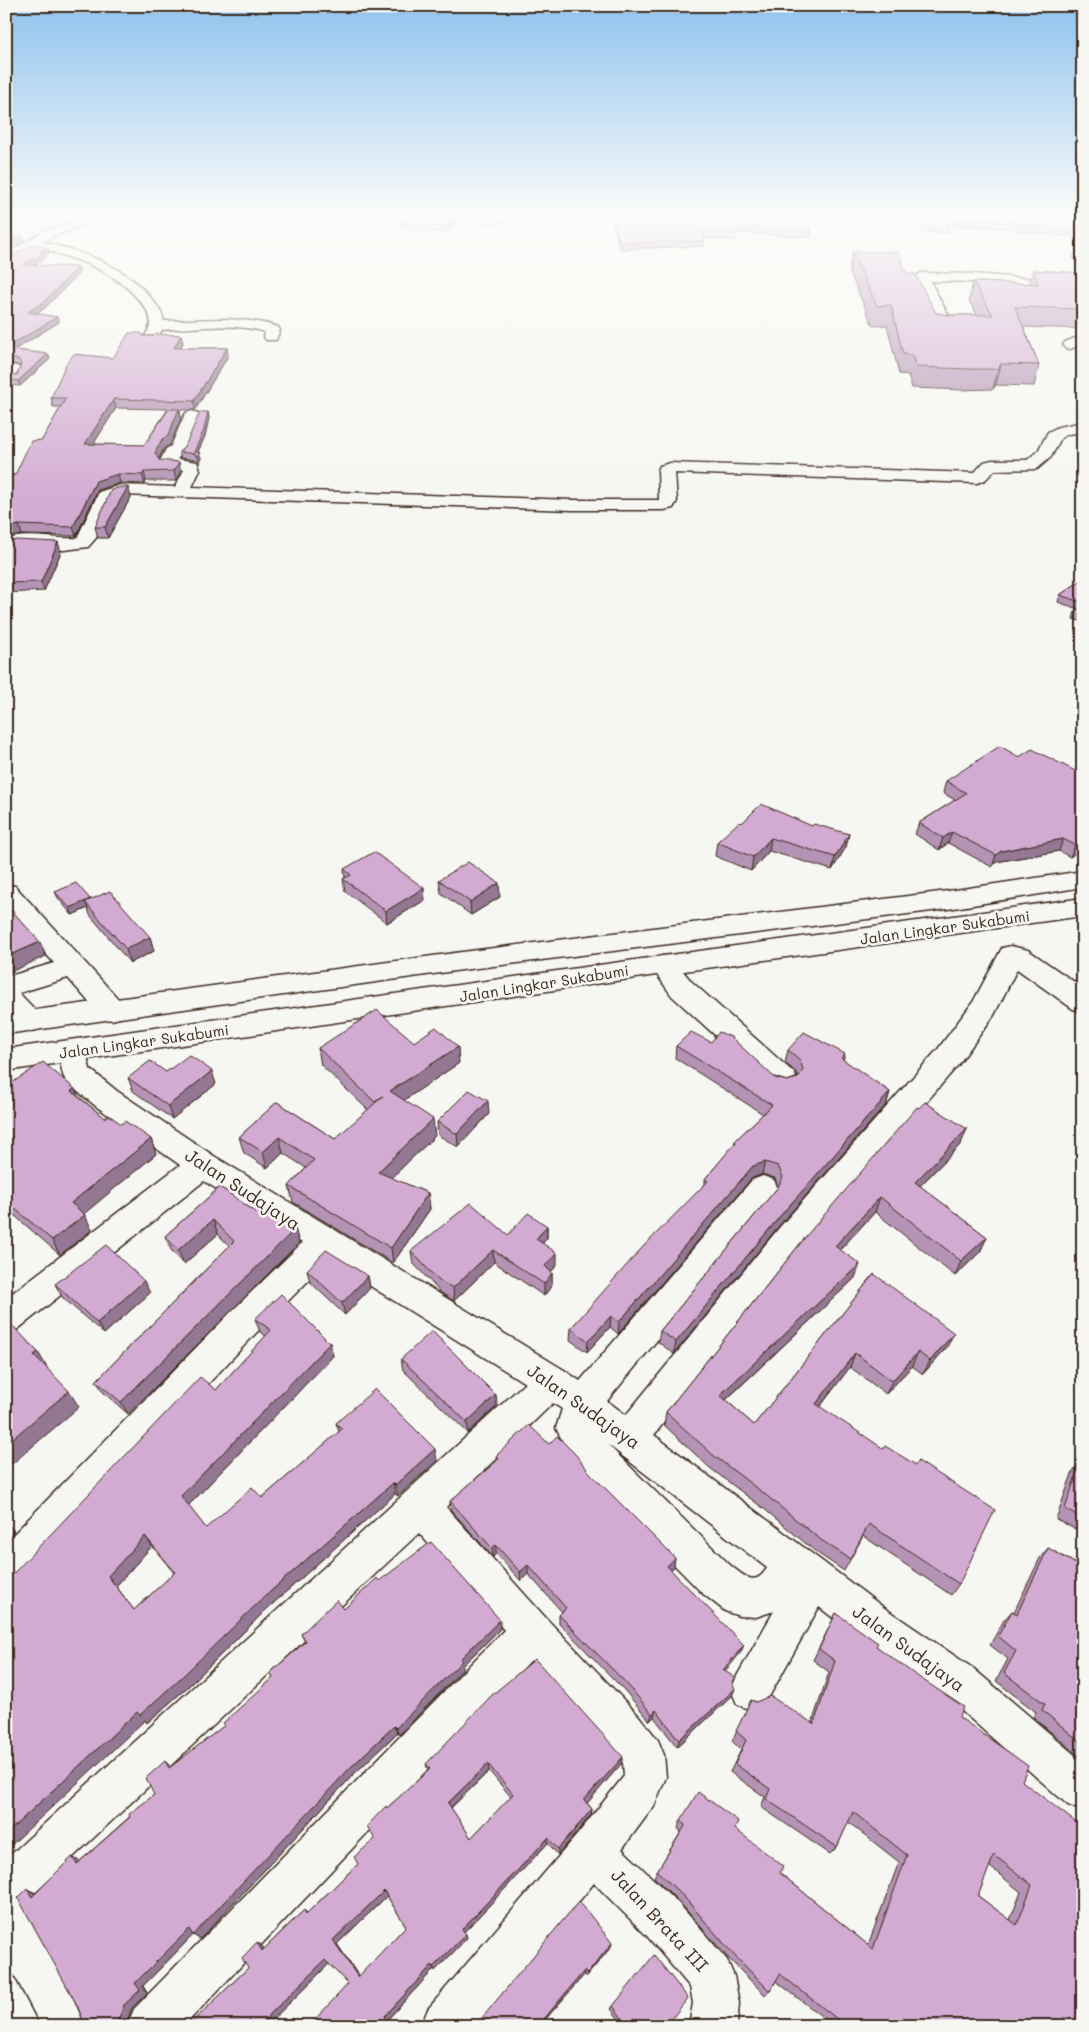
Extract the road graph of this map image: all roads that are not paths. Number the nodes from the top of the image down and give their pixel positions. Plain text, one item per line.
1 (154, 312) edge
2 (940, 312) edge
3 (946, 324) edge
4 (157, 326) junction
5 (271, 337) dead end
6 (150, 339) edge
7 (192, 416) dead end
8 (1083, 427) edge
9 (181, 492) junction
10 (6, 547) edge
11 (1083, 879) edge
12 (6, 892) edge
13 (1083, 907) edge
14 (462, 960) junction
15 (663, 965) junction
16 (72, 967) junction
17 (6, 987) edge
18 (472, 994) junction
19 (6, 997) edge
20 (1083, 1002) edge
21 (112, 1010) junction
22 (18, 1023) edge
23 (72, 1052) junction
24 (6, 1060) edge
25 (784, 1081) edge
26 (203, 1165) junction
27 (763, 1189) dead end
28 (325, 1242) junction
29 (6, 1318) edge
30 (552, 1381) junction
31 (583, 1404) junction
32 (630, 1438) junction
33 (420, 1506) junction
34 (6, 1570) edge
35 (803, 1571) junction
36 (531, 1631) junction
37 (751, 1690) dead end
38 (1083, 1790) edge
39 (593, 1851) junction
40 (6, 1889) edge
41 (6, 1912) edge
42 (67, 2026) edge
43 (151, 2026) edge
44 (445, 2026) edge
45 (713, 2026) edge

1 - 4 street
2 - 3 street
4 - 5 street
4 - 6 street
7 - 9 street
8 - 9 street
9 - 10 street
11 - 14 street, Jalan Lingkar Sukabumi
12 - 16 street
13 - 15 street, Jalan Lingkar Sukabumi
14 - 18 street
14 - 21 street, Jalan Lingkar Sukabumi
15 - 18 street, Jalan Lingkar Sukabumi
15 - 25 street
16 - 17 street
16 - 21 street
18 - 23 street, Jalan Lingkar Sukabumi
19 - 22 street
20 - 32 street
21 - 22 street, Jalan Lingkar Sukabumi
23 - 24 street, Jalan Lingkar Sukabumi
23 - 26 street, Jalan Sudajaya
26 - 28 street, Jalan Sudajaya
26 - 29 street
27 - 31 street
28 - 30 street, Jalan Sudajaya
28 - 34 street
30 - 31 street, Jalan Sudajaya
30 - 33 street
31 - 32 street, Jalan Sudajaya
31 - 35 street
32 - 35 street, Jalan Sudajaya
33 - 36 street
33 - 40 street
35 - 37 street
35 - 38 street, Jalan Sudajaya
36 - 39 street
36 - 43 street
39 - 44 street
39 - 45 street, Jalan Brata III
41 - 42 street

